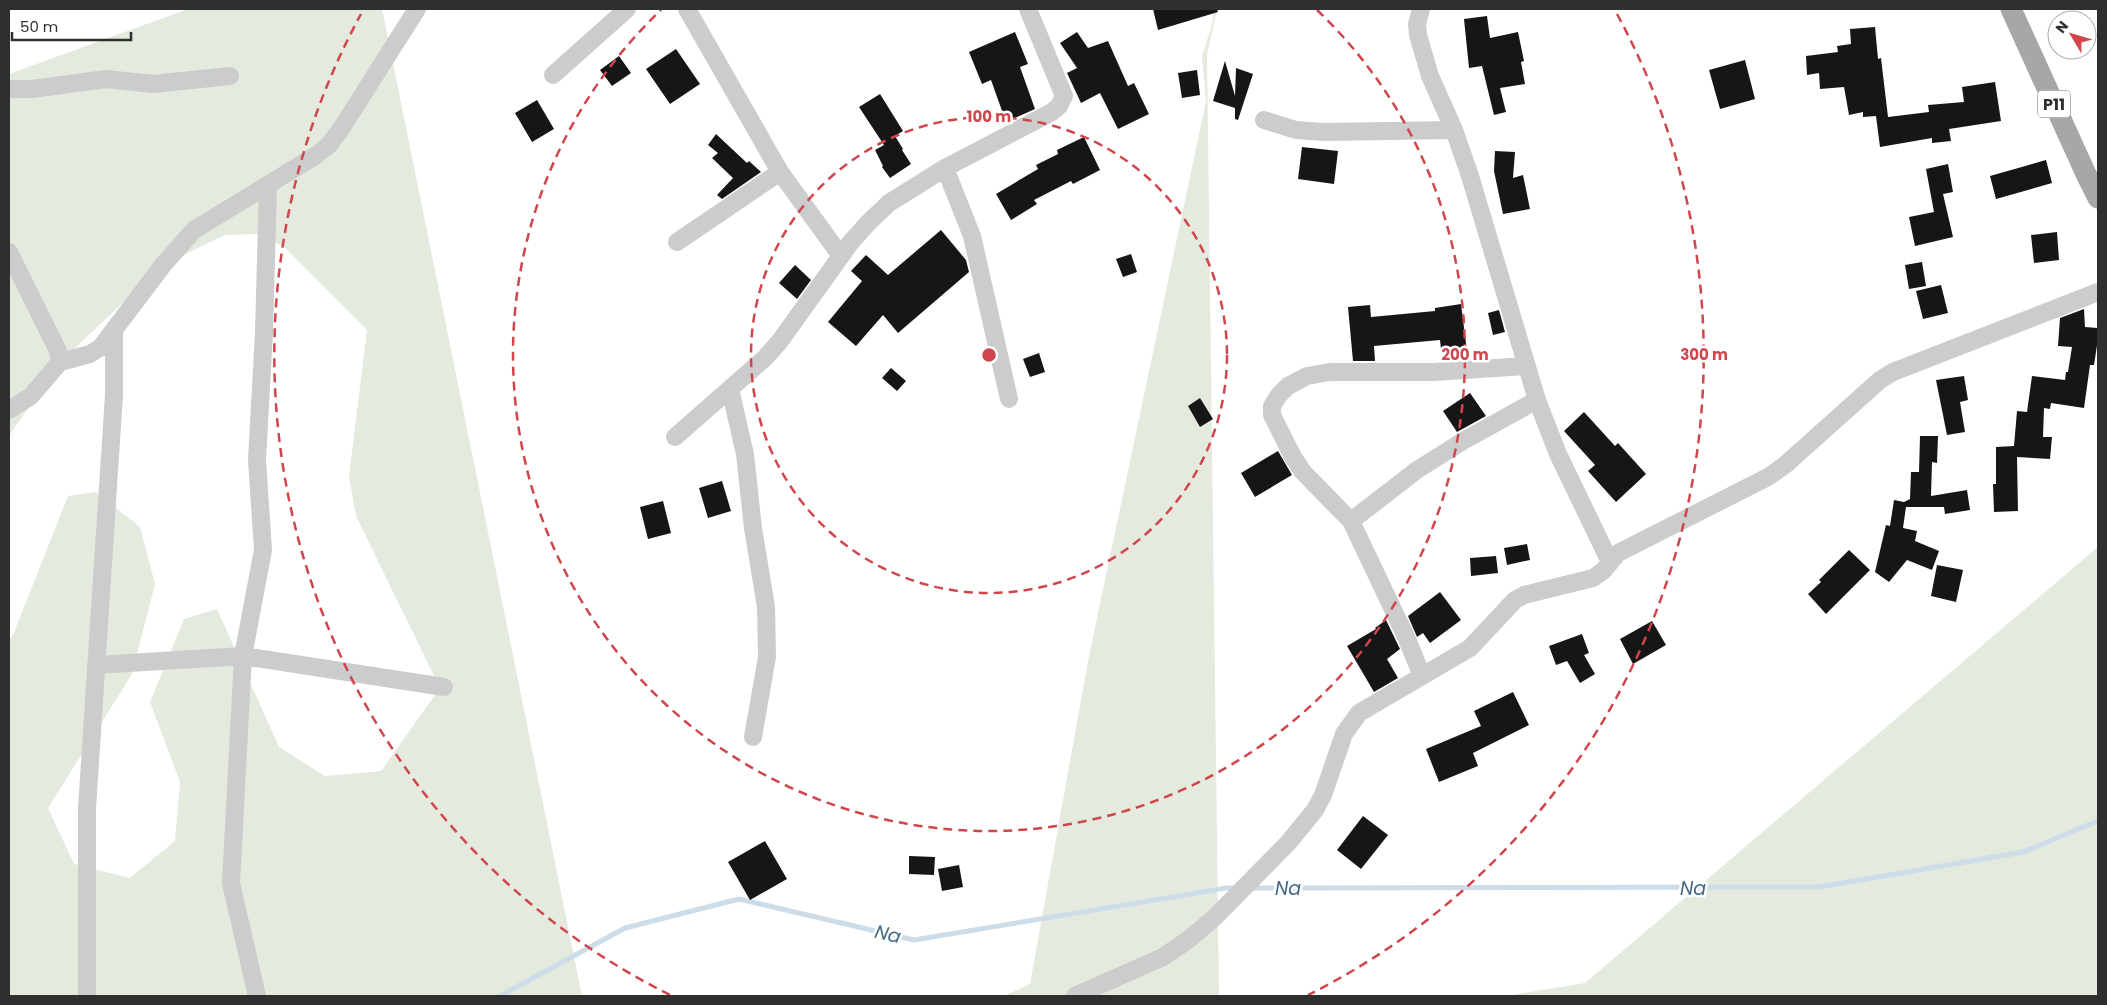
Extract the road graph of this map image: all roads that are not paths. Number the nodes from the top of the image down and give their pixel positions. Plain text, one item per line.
1 (417, 9) edge
2 (627, 9) edge
3 (687, 9) edge
4 (1028, 9) edge
5 (1421, 9) edge
6 (2010, 9) edge
7 (553, 75) dead end
8 (230, 76) dead end
9 (9, 89) edge
10 (1264, 120) dead end
11 (1454, 130) junction
12 (945, 168) junction
13 (780, 172) junction
14 (268, 186) junction
15 (2098, 198) edge
16 (677, 242) dead end
17 (9, 252) edge
18 (841, 256) junction
19 (2098, 292) edge
20 (114, 331) junction
21 (60, 362) junction
22 (1527, 366) junction
23 (730, 389) junction
24 (1009, 399) dead end
25 (1537, 400) junction
26 (9, 410) edge
27 (675, 437) dead end
28 (1351, 521) junction
29 (1610, 562) junction
30 (243, 656) junction
31 (96, 665) junction
32 (1422, 676) junction
33 (444, 687) dead end
34 (753, 737) dead end
35 (87, 996) edge
36 (257, 996) edge
37 (1075, 996) edge

1 - 14 street
2 - 7 street
3 - 13 street
4 - 12 street
5 - 11 street
6 - 15 main road, P11
8 - 9 street
10 - 11 street
11 - 22 street
12 - 18 street
12 - 24 street
13 - 16 street
13 - 18 street
14 - 20 street
14 - 30 street
17 - 21 street
18 - 23 street
19 - 29 street
20 - 21 street
20 - 31 street
21 - 26 street
22 - 25 street
22 - 28 street
23 - 27 street
23 - 34 street
25 - 28 street
25 - 29 street
28 - 32 street
29 - 32 street
30 - 31 street
30 - 33 street
30 - 36 street
31 - 35 street
32 - 37 street

